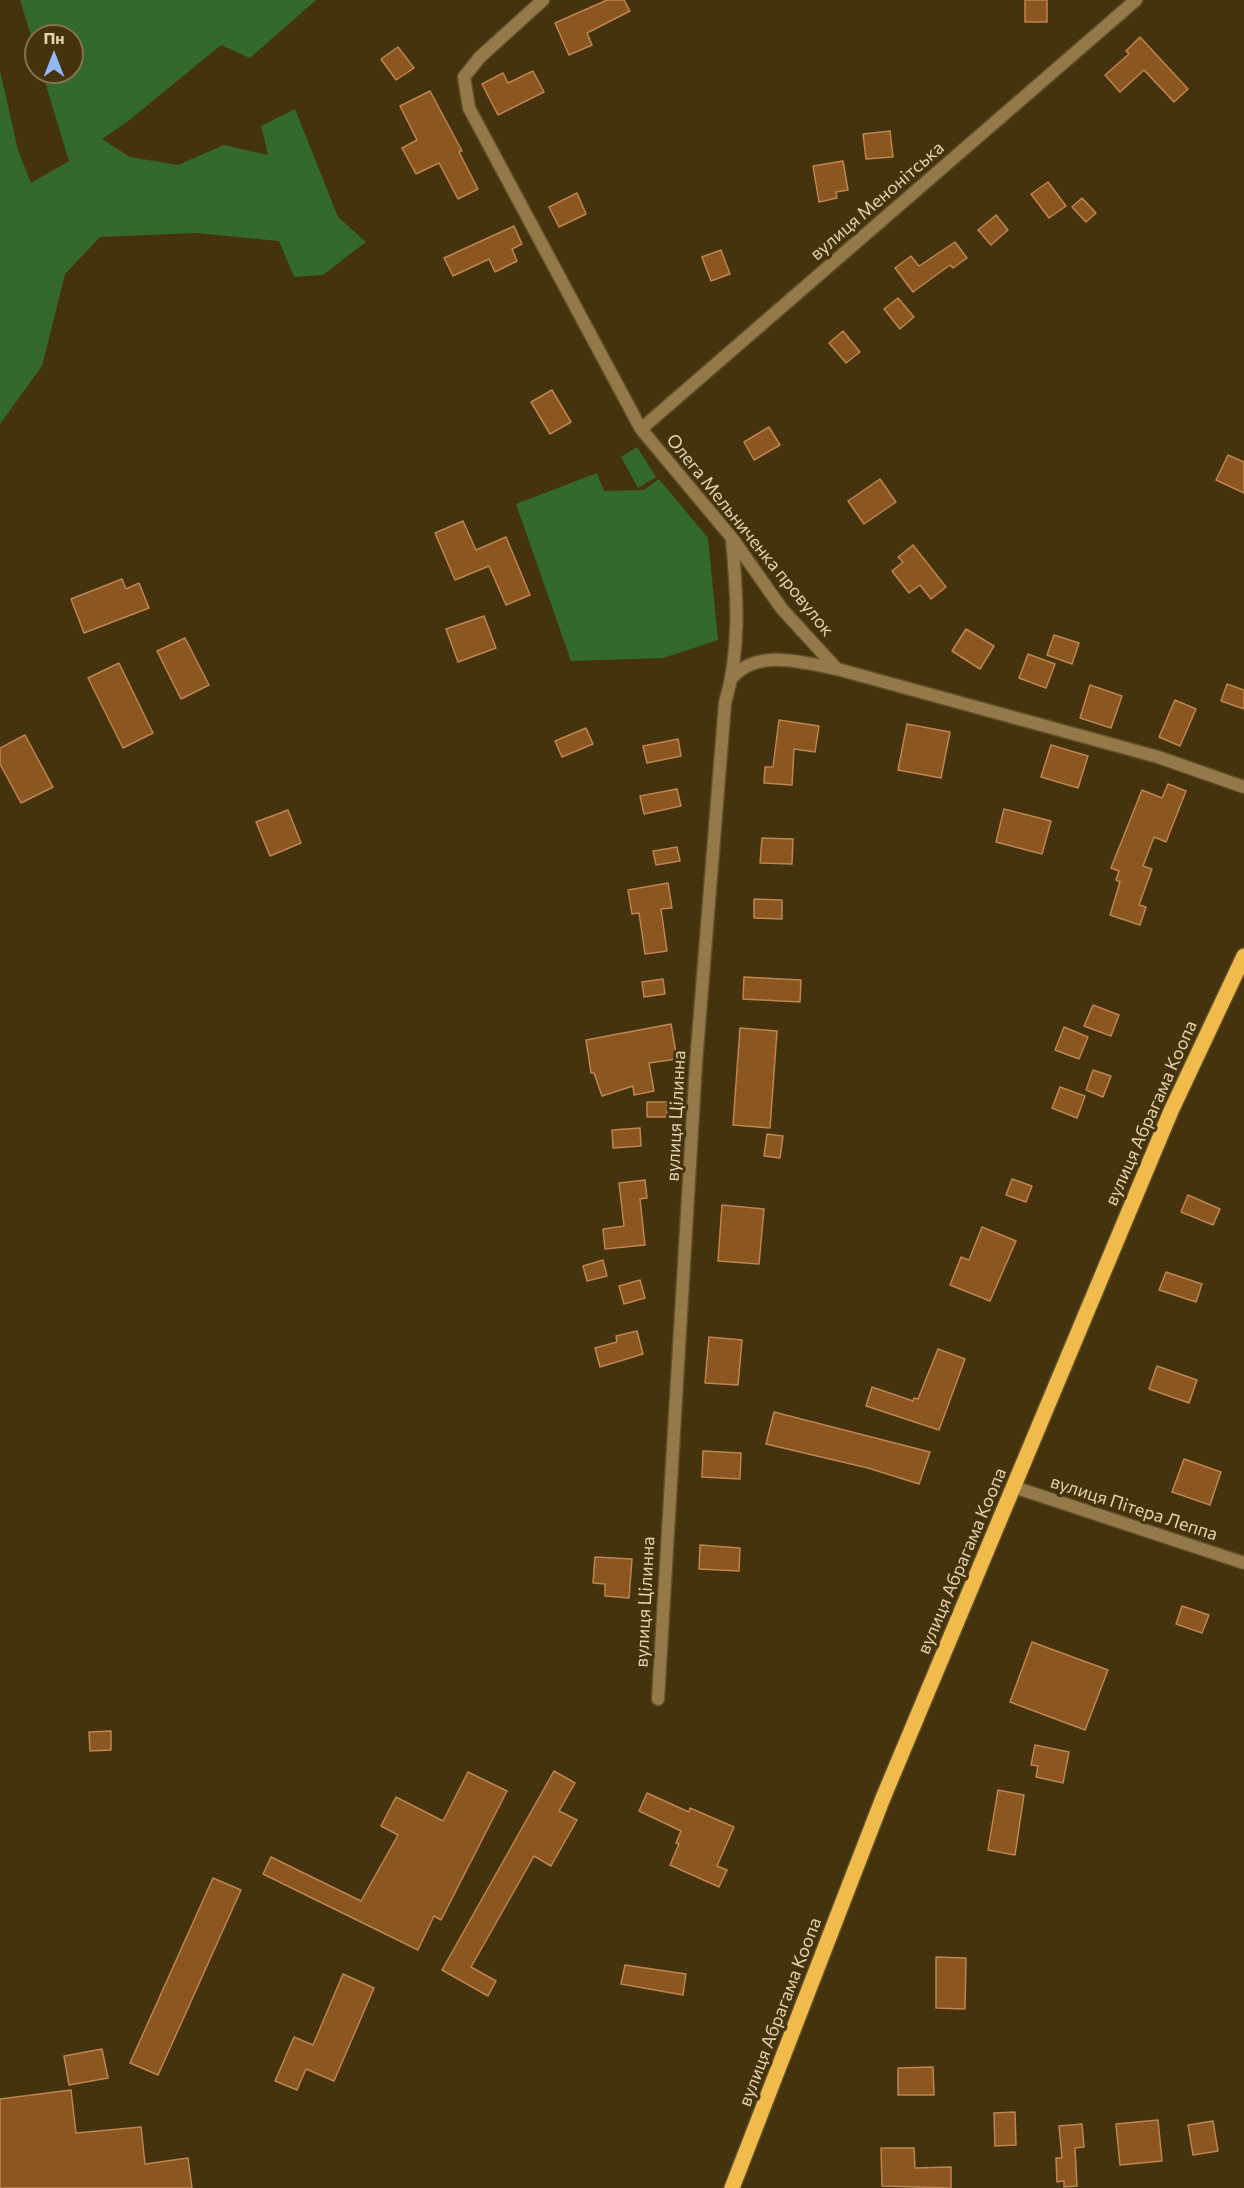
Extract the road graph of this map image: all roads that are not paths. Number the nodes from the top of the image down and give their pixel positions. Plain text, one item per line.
1 (543, 0) edge
2 (1136, 0) edge
3 (641, 429) junction
4 (732, 537) junction
5 (837, 669) junction
6 (733, 677) junction
7 (1244, 787) edge
8 (1244, 956) edge
9 (1014, 1487) junction
10 (1244, 1563) edge
11 (658, 1699) dead end
12 (732, 2188) edge

1 - 3 street, Олега Мельниченка провулок
2 - 3 street, вулиця Менонітська
3 - 4 street, Олега Мельниченка провулок
4 - 5 street, Олега Мельниченка провулок
4 - 6 street, вулиця Цілинна
5 - 6 street
5 - 7 street
6 - 11 street, вулиця Цілинна
8 - 9 main road, вулиця Абрагама Коопа
9 - 10 street, вулиця Пітера Леппа
9 - 12 main road, вулиця Абрагама Коопа

